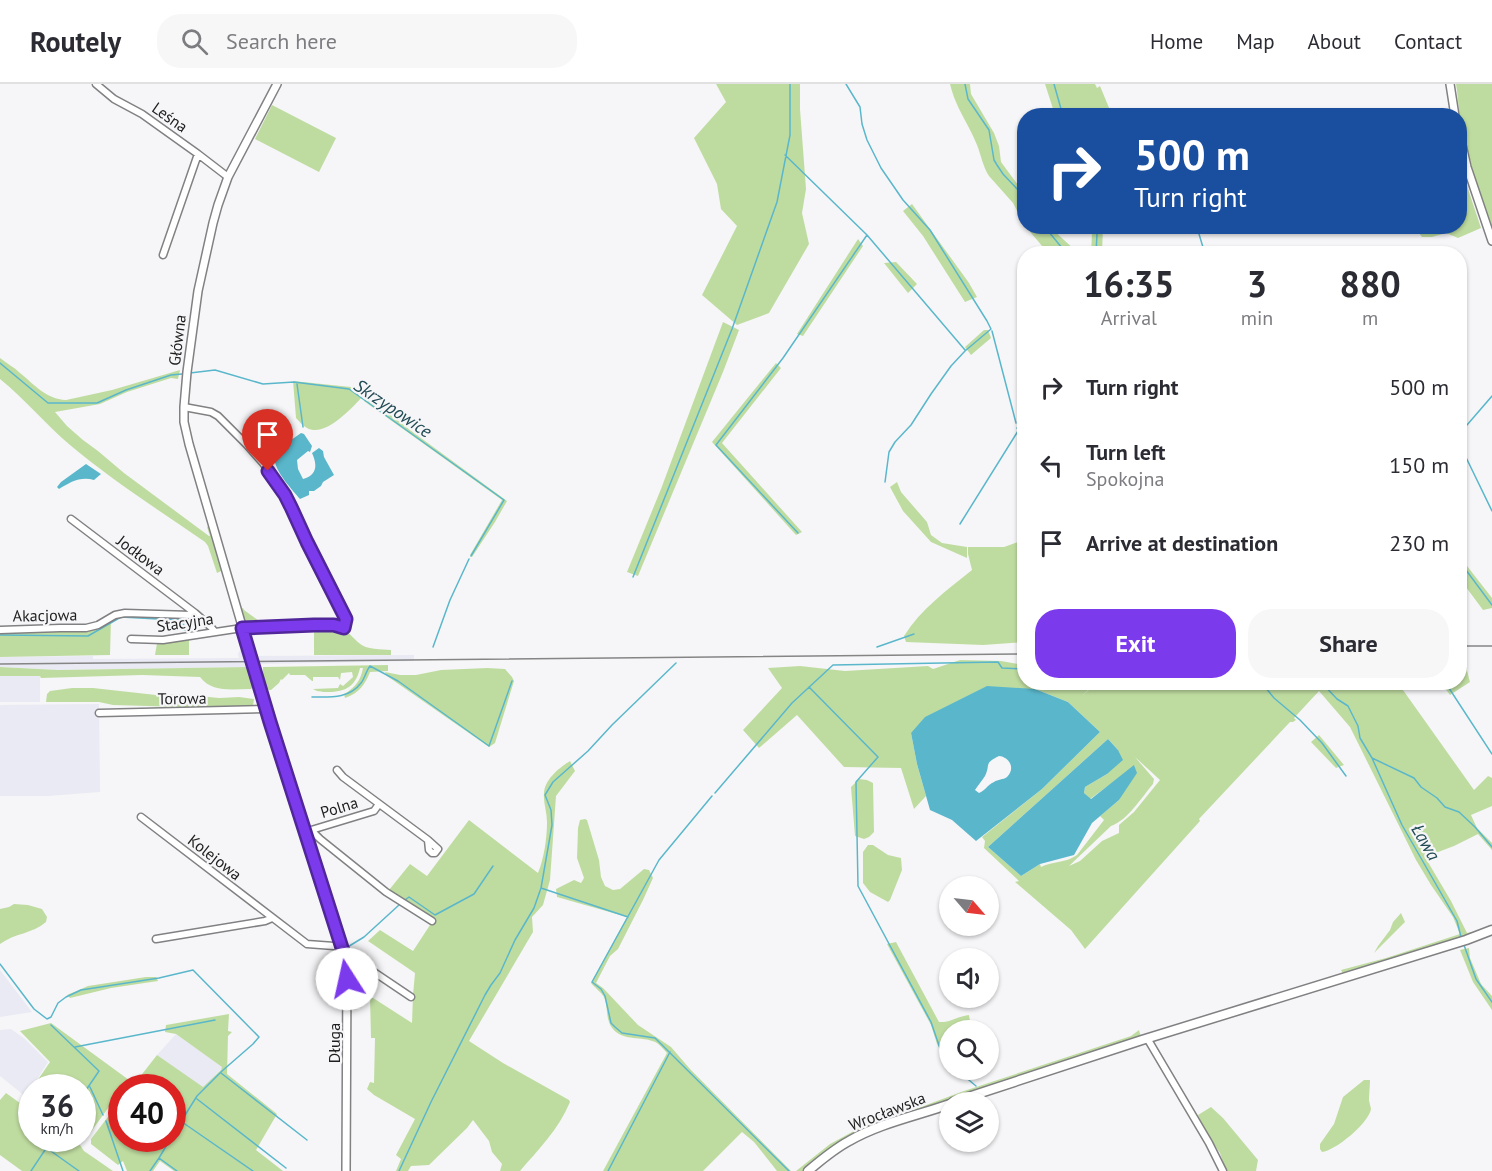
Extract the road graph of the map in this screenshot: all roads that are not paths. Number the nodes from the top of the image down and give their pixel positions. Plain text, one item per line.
1 (96, 84) edge
2 (277, 84) edge
3 (1450, 84) edge
4 (1454, 108) edge
5 (198, 154) junction
6 (1467, 167) edge
7 (228, 177) junction
8 (1492, 241) edge
9 (163, 255) dead end
10 (184, 407) junction
11 (71, 519) dead end
12 (237, 608) joint
13 (195, 613) junction
14 (242, 628) junction
15 (0, 630) edge
16 (215, 632) junction
17 (131, 639) dead end
18 (266, 709) junction
19 (99, 713) dead end
20 (337, 770) dead end
21 (379, 804) junction
22 (141, 817) dead end
23 (308, 831) junction
24 (428, 840) dead end
25 (272, 918) junction
26 (432, 921) dead end
27 (1492, 930) edge
28 (156, 939) dead end
29 (341, 945) junction
30 (344, 958) junction
31 (411, 998) dead end
32 (1147, 1038) junction
33 (982, 1092) edge
34 (939, 1107) edge
35 (346, 1171) edge
36 (808, 1171) edge
37 (1223, 1171) edge

1 - 5 street, Leśna
2 - 7 street, Główna
3 - 4 street
5 - 7 street, Leśna
5 - 9 street
6 - 8 street
7 - 10 street, Główna
10 - 12 street, Główna
10 - 14 street, Stacyjna
11 - 13 street, Jodłowa
12 - 14 street, Długa
13 - 15 street, Akacjowa
13 - 16 street, Jodłowa
14 - 16 street, Stacyjna
14 - 18 street, Długa
16 - 17 street, Stacyjna
18 - 19 street, Torowa
18 - 23 street, Długa
20 - 21 street, Polna
21 - 23 street, Polna
21 - 24 street, Polna
22 - 25 street, Kolejowa
23 - 26 street
23 - 29 street, Długa
25 - 28 street
25 - 29 street, Kolejowa
27 - 32 main road, Wrocławska
29 - 30 street, Długa
30 - 31 street
30 - 35 street, Długa
32 - 33 main road, Wrocławska
32 - 37 street
34 - 36 main road, Wrocławska

